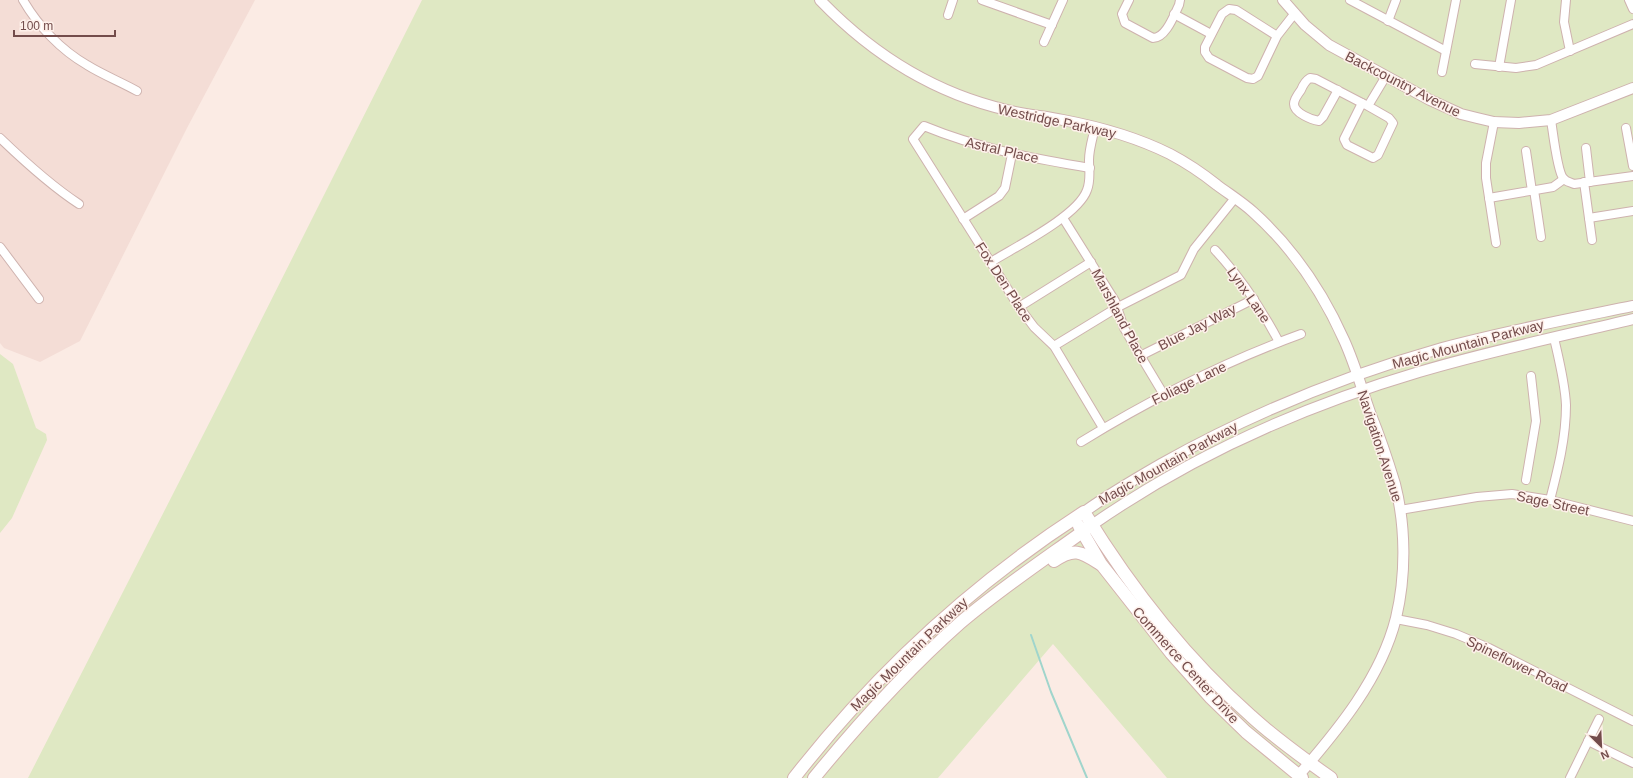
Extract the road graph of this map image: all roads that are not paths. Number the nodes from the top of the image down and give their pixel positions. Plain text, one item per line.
1 (23, 0) edge
2 (820, 0) edge
3 (954, 0) edge
4 (982, 0) edge
5 (1064, 0) edge
6 (1129, 0) edge
7 (1180, 0) edge
8 (1283, 0) edge
9 (1350, 0) edge
10 (1396, 0) edge
11 (1456, 0) edge
12 (1511, 0) edge
13 (1566, 0) edge
14 (1629, 0) edge
15 (1633, 8) edge
16 (1295, 13) junction
17 (1174, 14) junction
18 (948, 15) dead end
19 (1388, 21) junction
20 (1633, 24) edge
21 (1052, 25) junction
22 (1211, 34) junction
23 (1277, 36) junction
24 (1044, 42) dead end
25 (1446, 51) junction
26 (1570, 51) junction
27 (1475, 64) dead end
28 (1499, 67) junction
29 (1442, 72) dead end
30 (1386, 76) junction
31 (1633, 88) edge
32 (137, 90) dead end
33 (1338, 90) junction
34 (1365, 105) junction
35 (1551, 120) junction
36 (1494, 122) junction
37 (1095, 127) junction
38 (1626, 128) dead end
39 (918, 132) joint
40 (0, 138) edge
41 (1586, 148) dead end
42 (1526, 151) dead end
43 (1012, 154) junction
44 (1633, 166) edge
45 (1090, 168) junction
46 (1633, 176) edge
47 (1564, 179) junction
48 (1587, 182) junction
49 (1533, 190) junction
50 (1235, 198) junction
51 (1489, 198) junction
52 (79, 204) dead end
53 (1633, 211) edge
54 (1063, 218) junction
55 (1589, 218) junction
56 (963, 219) junction
57 (1541, 237) dead end
58 (1592, 240) dead end
59 (1496, 243) dead end
60 (0, 247) edge
61 (1215, 250) dead end
62 (991, 262) junction
63 (1091, 262) junction
64 (39, 299) dead end
65 (1254, 299) junction
66 (1633, 306) edge
67 (1019, 307) junction
68 (1118, 307) junction
69 (1633, 319) edge
70 (1301, 334) dead end
71 (1554, 338) junction
72 (1279, 342) junction
73 (1054, 346) junction
74 (1140, 356) junction
75 (1357, 374) junction
76 (1531, 376) dead end
77 (1363, 390) junction
78 (1164, 395) junction
79 (1103, 428) junction
80 (1081, 442) dead end
81 (1526, 480) dead end
82 (1550, 500) junction
83 (1400, 510) junction
84 (1079, 515) junction
85 (1633, 521) edge
86 (1088, 529) junction
87 (1102, 564) junction
88 (1028, 572) junction
89 (1396, 619) junction
90 (1599, 719) dead end
91 (1633, 721) edge
92 (1588, 741) junction
93 (1310, 763) junction
94 (1633, 764) edge
95 (1300, 777) edge
96 (794, 778) edge
97 (814, 778) edge
98 (1331, 778) edge
99 (1570, 778) edge

1 - 32 street
2 - 37 street, Westridge Parkway
3 - 18 street
4 - 21 street
5 - 21 street
6 - 17 street
7 - 17 street
8 - 16 street, Backcountry Avenue
9 - 19 street
10 - 19 street
11 - 25 street
12 - 28 street
13 - 26 street
14 - 15 street
16 - 23 street
16 - 30 street, Backcountry Avenue
17 - 22 street
19 - 25 street
20 - 26 street
21 - 24 street
22 - 23 street
22 - 23 street
25 - 29 street
26 - 28 street
27 - 28 street
30 - 34 street
30 - 36 street, Backcountry Avenue
31 - 35 street, Backcountry Avenue
33 - 33 street
33 - 34 street
34 - 34 street
35 - 36 street, Backcountry Avenue
35 - 47 street
36 - 51 street
37 - 45 street
37 - 50 street, Westridge Parkway
38 - 44 street
39 - 43 street, Astral Place
39 - 56 street, Fox Den Place
40 - 52 street
41 - 48 street
42 - 49 street
43 - 45 street, Astral Place
43 - 56 street
45 - 54 street
46 - 48 street
47 - 48 street
47 - 49 street
48 - 55 street
49 - 51 street
49 - 57 street
50 - 68 street
50 - 75 street, Westridge Parkway
51 - 59 street
53 - 55 street
54 - 62 street
54 - 63 street, Marshland Place
55 - 58 street
56 - 62 street, Fox Den Place
60 - 64 street
61 - 65 street, Lynx Lane
62 - 67 street, Fox Den Place
63 - 67 street
63 - 68 street, Marshland Place
65 - 72 street, Lynx Lane
65 - 74 street, Blue Jay Way
66 - 75 street, Magic Mountain Parkway
67 - 73 street, Fox Den Place
68 - 73 street
68 - 74 street, Marshland Place
69 - 71 street, Magic Mountain Parkway
70 - 72 street, Foliage Lane
71 - 77 street, Magic Mountain Parkway
71 - 82 street
72 - 78 street, Foliage Lane
73 - 79 street, Fox Den Place
74 - 78 street, Marshland Place
75 - 77 street, Navigation Avenue
75 - 84 street, Magic Mountain Parkway
76 - 81 street
77 - 83 street, Navigation Avenue
77 - 86 street, Magic Mountain Parkway
78 - 79 street, Foliage Lane
79 - 80 street, Foliage Lane
82 - 83 street, Sage Street
82 - 85 street, Sage Street
83 - 89 street, Navigation Avenue
84 - 86 main road, Commerce Center Drive
84 - 96 main road, Magic Mountain Parkway
86 - 87 main road, Commerce Center Drive
86 - 88 main road, Magic Mountain Parkway
86 - 93 main road, Commerce Center Drive
87 - 88 main road
87 - 95 main road, Commerce Center Drive
88 - 97 main road, Magic Mountain Parkway
89 - 91 street, Spineflower Road
89 - 93 street, Navigation Avenue
90 - 92 street
92 - 94 street
92 - 99 street
93 - 95 street, Navigation Avenue
93 - 98 main road, Commerce Center Drive

